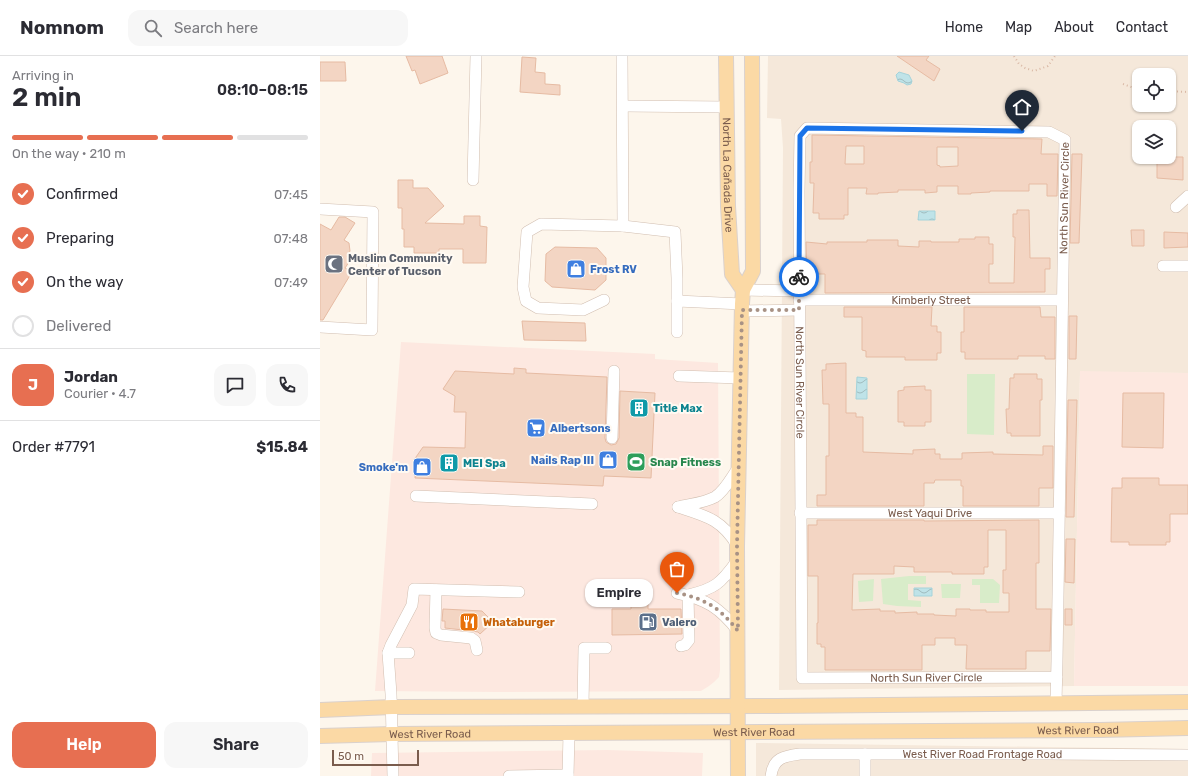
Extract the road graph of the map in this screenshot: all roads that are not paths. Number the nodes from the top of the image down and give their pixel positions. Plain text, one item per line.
1 (476, 56) edge
2 (622, 56) edge
3 (726, 56) edge
4 (752, 56) edge
5 (623, 106) junction
6 (726, 106) junction
7 (473, 180) dead end
8 (1188, 196) edge
9 (1176, 207) dead end
10 (320, 208) edge
11 (623, 226) junction
12 (1163, 266) dead end
13 (1188, 266) edge
14 (743, 290) junction
15 (604, 300) dead end
16 (1062, 300) junction
17 (677, 301) junction
18 (799, 301) junction
19 (742, 307) junction
20 (320, 327) edge
21 (677, 332) dead end
22 (614, 370) dead end
23 (679, 376) dead end
24 (740, 378) junction
25 (612, 438) dead end
26 (739, 467) junction
27 (416, 496) dead end
28 (592, 504) dead end
29 (800, 512) junction
30 (1059, 513) junction
31 (737, 546) junction
32 (737, 562) junction
33 (436, 590) junction
34 (519, 592) dead end
35 (683, 594) junction
36 (738, 631) junction
37 (682, 646) dead end
38 (606, 648) dead end
39 (476, 650) dead end
40 (388, 653) junction
41 (408, 653) dead end
42 (1057, 677) junction
43 (1188, 702) edge
44 (1056, 704) junction
45 (583, 706) junction
46 (738, 706) junction
47 (392, 707) junction
48 (320, 710) edge
49 (1188, 728) edge
50 (738, 731) junction
51 (570, 733) junction
52 (392, 734) junction
53 (320, 736) edge
54 (865, 754) junction
55 (1188, 755) edge
56 (393, 776) edge
57 (509, 776) edge
58 (568, 776) edge
59 (738, 776) edge
60 (771, 776) edge
61 (865, 776) edge

1 - 7 street
2 - 5 street
3 - 6 main road, North La Cañada Drive
4 - 14 main road
5 - 6 street
5 - 11 street
6 - 14 main road, North La Cañada Drive
8 - 9 street
10 - 20 street
11 - 15 street
11 - 17 street
12 - 13 street
14 - 18 street, Kimberly Street
14 - 19 main road
16 - 18 street, Kimberly Street
16 - 18 street, North Sun River Circle
16 - 30 street, North Sun River Circle
17 - 19 street, Kimberly Street
17 - 21 street
18 - 19 street, Kimberly Street
18 - 29 street, North Sun River Circle
19 - 24 main road
22 - 25 street
23 - 24 street
24 - 26 main road
26 - 31 main road
26 - 31 street
27 - 28 street
29 - 30 street, West Yaqui Drive
29 - 42 street, North Sun River Circle
30 - 42 street, North Sun River Circle
31 - 32 main road
32 - 35 street
32 - 36 main road
33 - 34 street
33 - 39 street
33 - 40 street
35 - 36 street
35 - 37 street
36 - 46 main road
38 - 45 street
40 - 41 street
40 - 47 street
42 - 44 street, North Sun River Circle
43 - 44 main road
44 - 46 main road
45 - 46 main road
45 - 47 main road
46 - 50 main road
47 - 48 main road
47 - 52 street
49 - 50 main road, West River Road
50 - 51 main road, West River Road
50 - 59 main road
51 - 52 main road, West River Road
51 - 58 street
52 - 53 main road, West River Road
52 - 56 street
54 - 55 street, West River Road Frontage Road
54 - 60 street, West River Road Frontage Road
54 - 61 street
57 - 58 street

